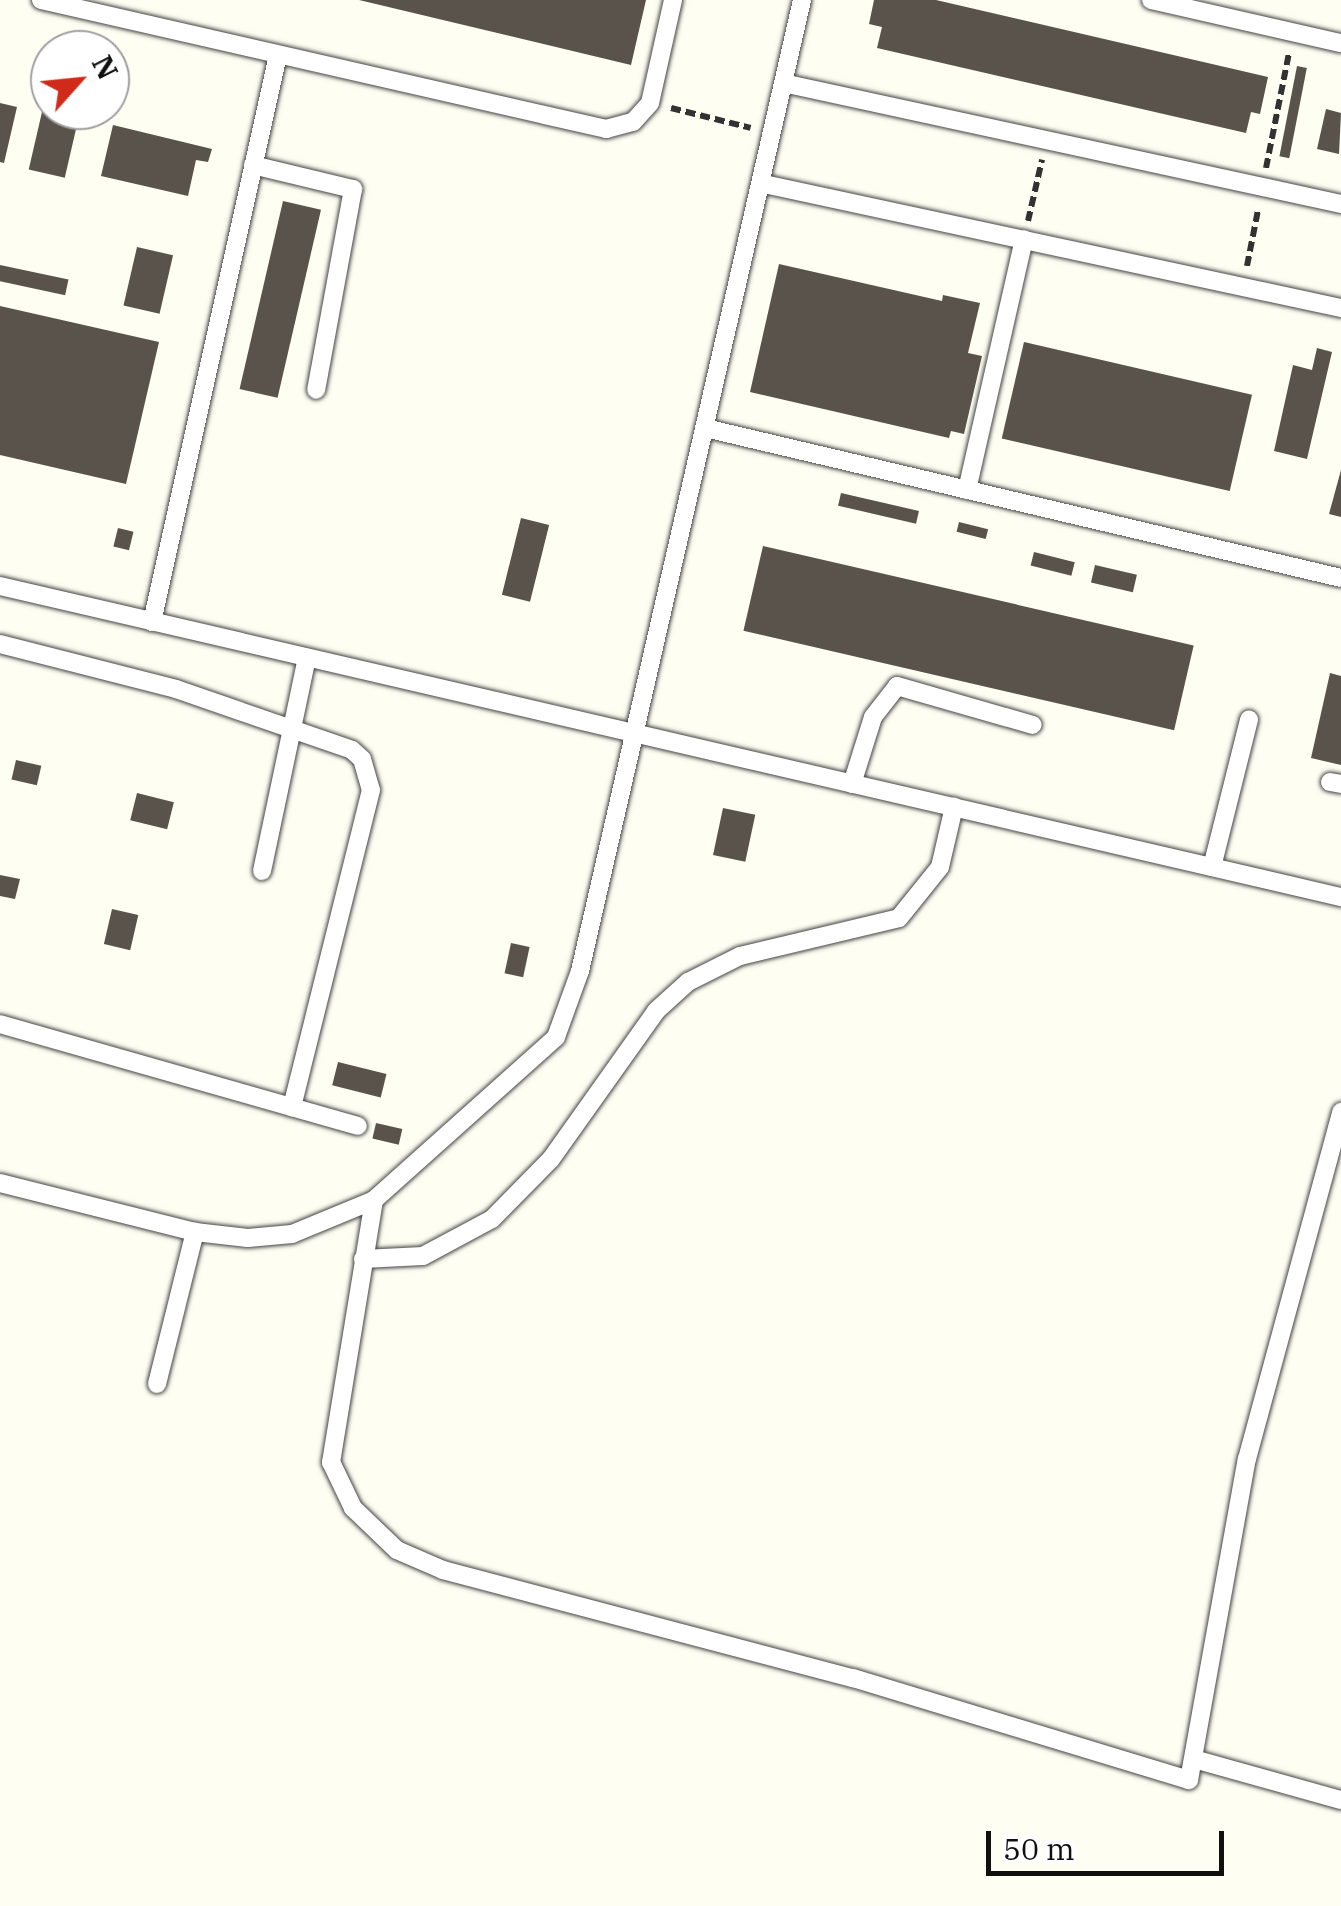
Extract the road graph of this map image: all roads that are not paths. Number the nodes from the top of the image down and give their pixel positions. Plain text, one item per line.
1 (41, 0) edge
2 (673, 0) edge
3 (802, 0) edge
4 (1152, 0) edge
5 (1341, 43) edge
6 (278, 55) junction
7 (783, 83) junction
8 (253, 165) junction
9 (764, 184) junction
10 (1341, 204) edge
11 (1024, 240) junction
12 (1341, 308) edge
13 (316, 390) dead end
14 (704, 428) junction
15 (967, 490) junction
16 (1341, 578) edge
17 (0, 586) edge
18 (152, 622) junction
19 (0, 644) edge
20 (307, 658) junction
21 (1249, 720) dead end
22 (1033, 724) dead end
23 (292, 729) junction
24 (633, 733) junction
25 (852, 784) junction
26 (954, 807) junction
27 (1212, 867) junction
28 (262, 871) dead end
29 (1341, 896) edge
30 (0, 1024) edge
31 (292, 1107) junction
32 (1341, 1112) edge
33 (358, 1126) dead end
34 (0, 1183) edge
35 (374, 1200) junction
36 (195, 1232) junction
37 (364, 1259) junction
38 (157, 1384) dead end
39 (1194, 1759) junction
40 (1341, 1800) edge

1 - 6 lane
2 - 6 lane
3 - 7 lane
4 - 5 lane
6 - 8 lane
7 - 9 lane
7 - 10 lane
8 - 13 lane
8 - 18 lane
9 - 11 lane
9 - 14 lane
11 - 12 lane
11 - 15 lane
14 - 15 lane
14 - 24 lane
15 - 16 lane
17 - 18 lane
18 - 20 lane
19 - 23 lane
20 - 23 lane
20 - 24 lane
21 - 27 lane
22 - 25 lane
23 - 28 lane
23 - 31 lane
24 - 25 lane
24 - 35 lane
25 - 26 lane
26 - 27 lane
26 - 37 lane
27 - 29 lane
30 - 31 lane
31 - 33 lane
32 - 39 lane
34 - 36 lane
35 - 36 lane
35 - 37 lane
36 - 38 lane
37 - 39 lane
39 - 40 lane

